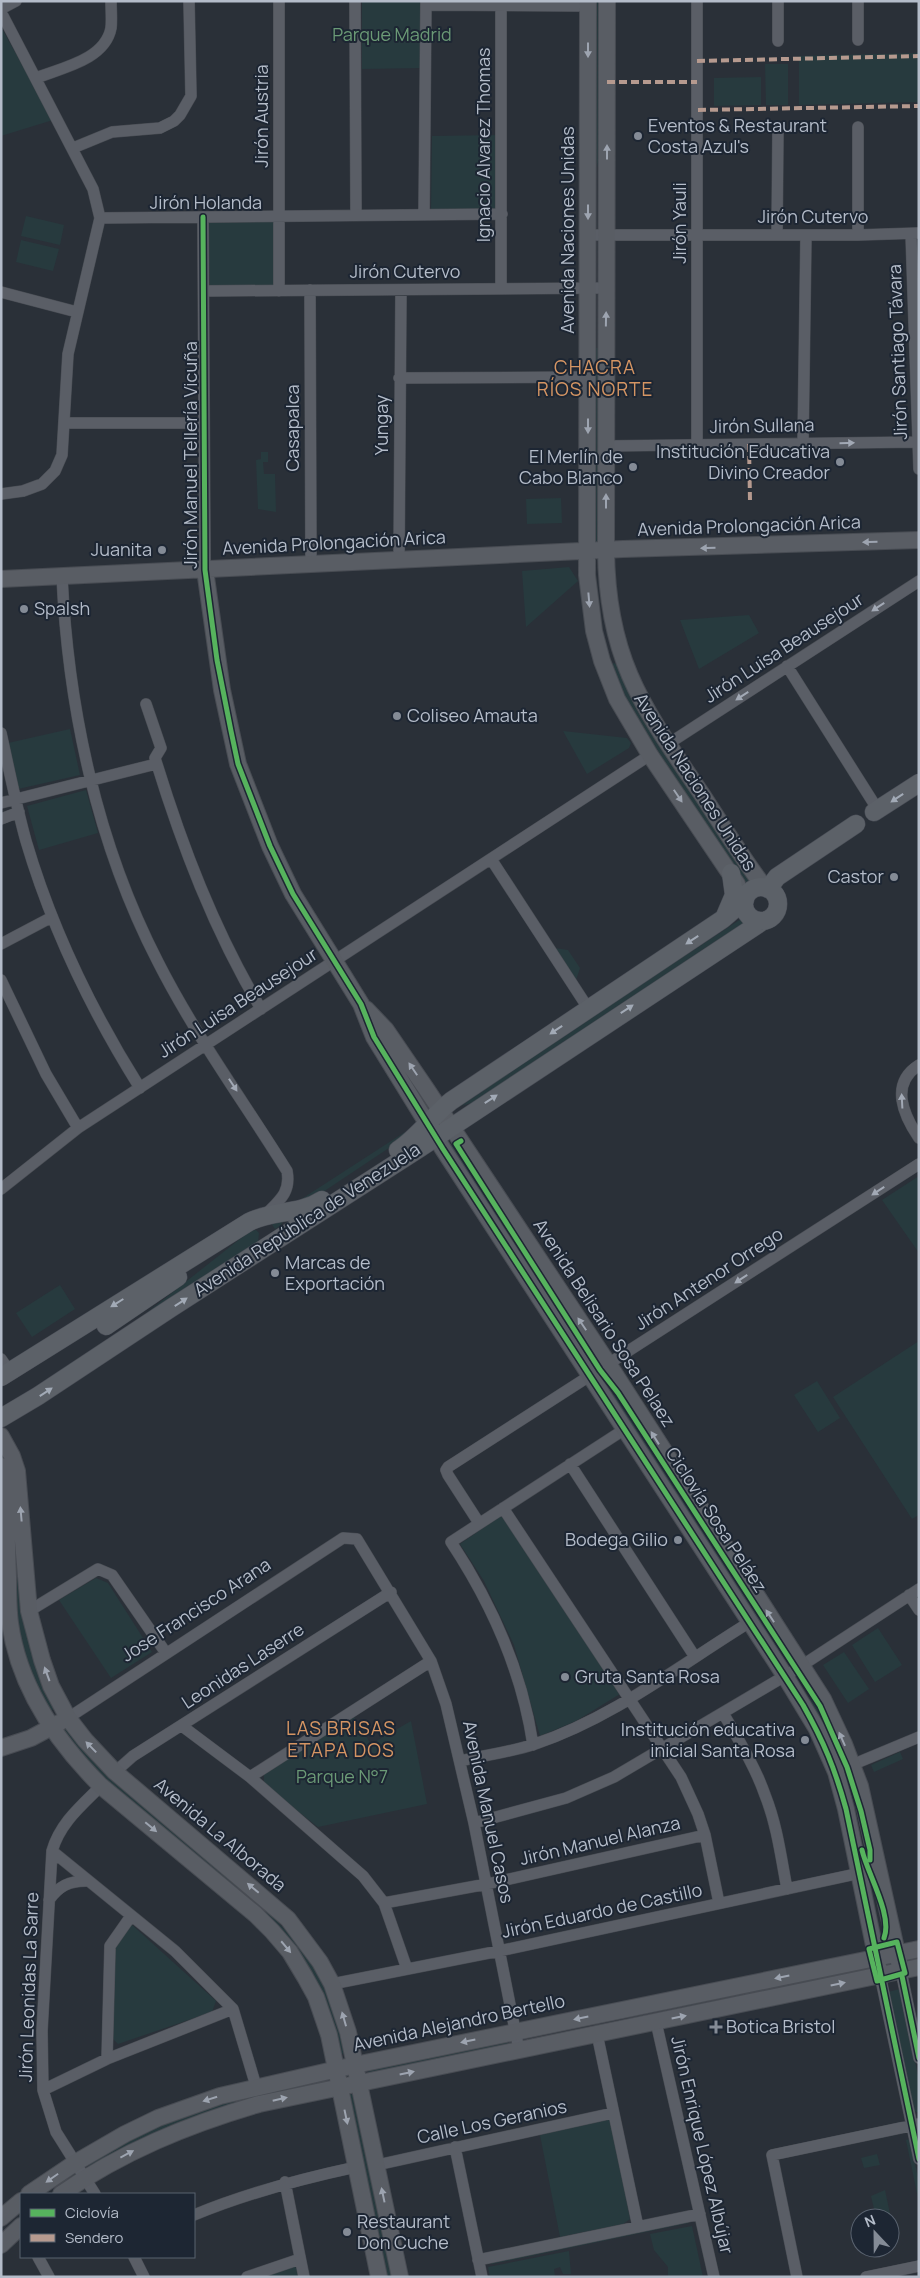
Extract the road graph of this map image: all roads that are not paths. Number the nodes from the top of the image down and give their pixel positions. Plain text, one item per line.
1 (16, 1) edge
2 (111, 1) edge
3 (189, 1) edge
4 (279, 1) edge
5 (355, 1) edge
6 (607, 1) edge
7 (697, 1) edge
8 (778, 1) edge
9 (858, 1) edge
10 (426, 3) edge
11 (501, 4) edge
12 (588, 4) edge
13 (1, 9) edge
14 (1, 12) edge
15 (858, 40) dead end
16 (778, 41) dead end
17 (36, 78) junction
18 (858, 127) dead end
19 (778, 128) dead end
20 (73, 148) junction
21 (502, 214) junction
22 (356, 215) junction
23 (424, 215) junction
24 (279, 216) junction
25 (204, 217) junction
26 (100, 218) junction
27 (915, 233) edge
28 (588, 234) junction
29 (606, 235) junction
30 (698, 235) junction
31 (778, 235) junction
32 (806, 235) junction
33 (858, 235) junction
34 (588, 288) junction
35 (606, 288) junction
36 (501, 289) junction
37 (310, 290) junction
38 (402, 290) junction
39 (204, 291) junction
40 (279, 291) junction
41 (1, 292) edge
42 (77, 312) junction
43 (588, 377) junction
44 (399, 378) junction
45 (918, 385) edge
46 (64, 423) junction
47 (204, 424) junction
48 (918, 442) edge
49 (803, 444) junction
50 (697, 445) junction
51 (606, 446) junction
52 (919, 469) edge
53 (1, 494) edge
54 (919, 540) edge
55 (606, 550) junction
56 (587, 551) junction
57 (550, 553) junction
58 (399, 560) junction
59 (312, 565) junction
60 (205, 570) junction
61 (588, 575) junction
62 (62, 576) junction
63 (1, 578) edge
64 (919, 581) edge
65 (620, 654) junction
66 (602, 661) junction
67 (787, 666) junction
68 (146, 704) dead end
69 (1, 734) edge
70 (668, 744) junction
71 (650, 755) junction
72 (156, 764) junction
73 (92, 780) junction
74 (919, 783) edge
75 (15, 798) junction
76 (1, 803) edge
77 (876, 811) joint
78 (19, 812) junction
79 (1, 819) edge
80 (856, 824) dead end
81 (491, 859) junction
82 (731, 874) junction
83 (767, 888) junction
84 (745, 899) junction
85 (52, 917) junction
86 (723, 919) junction
87 (763, 921) junction
88 (1, 944) edge
89 (334, 961) junction
90 (1, 980) edge
91 (361, 1004) junction
92 (588, 1008) junction
93 (261, 1009) junction
94 (207, 1044) junction
95 (919, 1065) edge
96 (140, 1088) junction
97 (440, 1110) junction
98 (451, 1126) junction
99 (78, 1128) junction
100 (432, 1129) junction
101 (919, 1138) edge
102 (919, 1164) edge
103 (2, 1188) edge
104 (265, 1215) junction
105 (249, 1222) junction
106 (265, 1247) junction
107 (204, 1250) junction
108 (134, 1308) junction
109 (99, 1323) junction
110 (145, 1325) junction
111 (100, 1356) junction
112 (609, 1365) junction
113 (4, 1369) edge
114 (591, 1376) junction
115 (2, 1419) edge
116 (625, 1429) junction
117 (1, 1436) edge
118 (570, 1464) junction
119 (1, 1466) edge
120 (503, 1508) junction
121 (479, 1523) junction
122 (390, 1592) junction
123 (914, 1592) edge
124 (919, 1610) edge
125 (29, 1611) junction
126 (750, 1622) junction
127 (166, 1653) junction
128 (695, 1656) junction
129 (432, 1661) junction
130 (802, 1666) junction
131 (785, 1676) junction
132 (630, 1698) junction
133 (723, 1713) junction
134 (68, 1718) junction
135 (182, 1726) junction
136 (50, 1728) junction
137 (919, 1737) edge
138 (533, 1745) junction
139 (1, 1748) edge
140 (662, 1749) junction
141 (461, 1761) junction
142 (853, 1764) junction
143 (115, 1772) junction
144 (836, 1772) junction
145 (250, 1777) junction
146 (101, 1786) junction
147 (474, 1823) junction
148 (705, 1835) junction
149 (52, 1851) junction
150 (879, 1869) junction
151 (859, 1873) junction
152 (86, 1881) junction
153 (486, 1884) junction
154 (787, 1889) junction
155 (49, 1900) junction
156 (719, 1903) junction
157 (384, 1904) junction
158 (131, 1916) junction
159 (919, 1949) edge
160 (499, 1951) junction
161 (897, 1953) junction
162 (876, 1958) junction
163 (919, 1967) edge
164 (407, 1969) junction
165 (901, 1971) junction
166 (880, 1975) junction
167 (332, 1984) junction
168 (233, 2009) junction
169 (656, 2022) junction
170 (516, 2032) junction
171 (596, 2034) junction
172 (519, 2050) junction
173 (919, 2058) edge
174 (107, 2059) junction
175 (355, 2064) junction
176 (336, 2069) junction
177 (359, 2083) junction
178 (256, 2086) junction
179 (340, 2087) junction
180 (44, 2090) junction
181 (614, 2114) junction
182 (915, 2125) edge
183 (455, 2148) junction
184 (919, 2159) edge
185 (75, 2163) junction
186 (377, 2165) junction
187 (356, 2166) junction
188 (85, 2178) junction
189 (286, 2182) junction
190 (30, 2193) edge
191 (62, 2193) edge
192 (94, 2193) edge
193 (700, 2214) junction
194 (195, 2215) edge
195 (638, 2227) junction
196 (20, 2229) edge
197 (1, 2244) edge
198 (39, 2258) edge
199 (134, 2258) edge
200 (300, 2259) junction
201 (478, 2260) junction
202 (919, 2266) edge
203 (49, 2277) edge
204 (144, 2277) edge
205 (247, 2277) edge
206 (304, 2277) edge
207 (378, 2277) edge
208 (400, 2277) edge
209 (482, 2277) edge
210 (714, 2277) edge
211 (797, 2277) edge
212 (866, 2277) edge

1 - 13 street
2 - 17 street
3 - 20 street
4 - 24 street, Jirón Austria
5 - 22 street
29 -> 6 main road, Avenida Naciones Unidas
7 - 30 street, Jirón Yauli
8 - 16 street
9 - 15 street
10 - 11 street
10 - 23 street
11 - 12 street
11 - 21 street, Ignacio Alvarez Thomas
12 -> 28 main road, Avenida Naciones Unidas
14 - 17 street
17 - 20 street
18 - 33 street
19 - 31 street
20 - 26 street
21 - 23 street, Jirón Holanda
21 - 36 street, Ignacio Alvarez Thomas
22 - 23 street, Jirón Holanda
22 - 24 street, Jirón Holanda
24 - 25 street, Jirón Holanda
24 - 40 street, Jirón Austria
25 - 26 street, Jirón Holanda
25 - 39 street, Jirón Manuel Tellería Vicuña
26 - 42 street
27 - 33 street, Jirón Cutervo
27 - 45 street, Jirón Santiago Távara
28 - 29 street, Jirón Cutervo
28 - 34 main road, Avenida Naciones Unidas
29 - 30 street, Jirón Cutervo
29 - 35 main road, Avenida Naciones Unidas
30 - 31 street, Jirón Cutervo
30 - 50 street, Jirón Yauli
31 - 32 street, Jirón Cutervo
32 - 33 street, Jirón Cutervo
32 - 49 street
34 - 35 street, Jirón Cutervo
34 - 36 street, Jirón Cutervo
34 - 43 main road, Avenida Naciones Unidas
51 -> 35 main road, Avenida Naciones Unidas
36 - 38 street, Jirón Cutervo
37 - 38 street, Jirón Cutervo
37 - 40 street, Jirón Cutervo
37 - 59 street, Casapalca
38 - 44 street, Yungay
39 - 40 street, Jirón Cutervo
39 - 47 street, Jirón Manuel Tellería Vicuña
41 - 42 street
42 - 46 street
43 - 44 street
43 -> 56 main road, Avenida Naciones Unidas
44 - 58 street, Yungay
45 - 48 street, Jirón Santiago Távara
46 - 47 street
46 - 53 street
47 - 60 street, Jirón Manuel Tellería Vicuña
49 -> 48 street, Jirón Sullana
48 - 52 street, Jirón Santiago Távara
49 - 50 street, Jirón Sullana
50 - 51 street, Jirón Sullana
55 -> 51 main road, Avenida Naciones Unidas
54 -> 55 main road, Avenida Prolongación Arica
55 - 56 main road, Avenida Prolongación Arica
55 - 65 main road, Avenida Naciones Unidas
56 - 57 main road, Avenida Prolongación Arica
56 - 61 main road, Avenida Naciones Unidas
57 - 58 main road, Avenida Prolongación Arica
57 - 61 main road, Avenida Prolongación Arica
58 - 59 main road, Avenida Prolongación Arica
59 - 60 main road, Avenida Prolongación Arica
60 - 62 main road, Avenida Prolongación Arica
60 - 89 main road, Jirón Manuel Tellería Vicuña
61 -> 66 main road, Avenida Naciones Unidas
62 - 63 main road, Avenida Prolongación Arica
62 - 73 street
64 -> 67 street, Jirón Luisa Beausejour
65 - 66 main road
65 - 70 main road, Avenida Naciones Unidas
66 - 71 main road, Avenida Naciones Unidas
67 -> 70 street, Jirón Luisa Beausejour
67 - 77 street
68 - 72 street
69 - 75 street
70 - 83 main road, Avenida Naciones Unidas
71 - 81 street, Jirón Luisa Beausejour
71 -> 82 main road, Avenida Naciones Unidas
72 - 73 street
72 - 93 street
73 - 75 street
73 - 94 street
74 -> 77 main road
75 - 76 street
75 - 78 street
78 - 79 street
78 - 85 street
80 - 83 main road
81 - 89 street, Jirón Luisa Beausejour
81 - 92 street
82 - 84 main road, Avenida Naciones Unidas
82 - 86 main road
83 - 84 main road
83 - 87 main road
84 - 86 main road, Avenida República de Venezuela
84 - 87 main road
85 - 88 street
85 - 96 street
86 -> 92 main road, Avenida República de Venezuela
98 -> 87 main road, Avenida República de Venezuela
89 - 91 main road, Jirón Manuel Tellería Vicuña
89 - 93 street, Jirón Luisa Beausejour
90 - 99 street
97 -> 91 main road, Jirón Manuel Tellería Vicuña
91 - 100 main road, Jirón Manuel Tellería Vicuña
92 -> 97 main road, Avenida República de Venezuela
93 - 94 street, Jirón Luisa Beausejour
94 - 96 street, Jirón Luisa Beausejour
94 -> 104 street
101 -> 95 street
96 - 99 street, Jirón Luisa Beausejour
97 - 98 main road, Avenida Belisario Sosa Pelaez
97 - 100 main road, Avenida República de Venezuela
98 - 100 main road, Avenida República de Venezuela
112 -> 98 main road, Avenida Belisario Sosa Pelaez
99 - 103 street, Jirón Luisa Beausejour
100 - 104 main road, Avenida República de Venezuela
100 - 106 main road, Avenida República de Venezuela
100 - 114 main road
102 -> 112 street, Jirón Antenor Orrego
104 - 105 main road, Avenida República de Venezuela
105 - 106 main road
105 - 107 main road, Avenida República de Venezuela
110 -> 106 main road, Avenida República de Venezuela
107 - 108 main road, Avenida República de Venezuela
107 -> 109 main road, Avenida República de Venezuela
108 - 109 main road, Avenida República de Venezuela
108 - 110 main road
109 - 111 main road
109 - 113 main road, Avenida República de Venezuela
110 - 111 main road, Avenida República de Venezuela
115 -> 111 main road, Avenida República de Venezuela
112 - 114 street, Jirón Antenor Orrego
130 -> 112 main road, Avenida Belisario Sosa Pelaez
114 - 116 main road
114 - 121 street, Jirón Antenor Orrego
116 - 118 street
116 - 126 main road
125 -> 117 main road, Avenida La Alborada
118 - 120 street
118 - 128 street
119 - 136 main road
120 - 121 street
120 - 132 street
121 - 138 street
122 - 127 street, Jose Francisco Arana
122 - 129 street, Avenida Manuel Casos
122 - 135 street, Leonidas Laserre
123 - 124 street
123 - 130 street
125 - 127 street
134 -> 125 main road, Avenida La Alborada
126 - 128 street
126 - 131 main road
127 - 134 street, Jose Francisco Arana
128 - 132 street
129 - 141 street, Avenida Manuel Casos
129 - 145 street
130 - 131 street
142 -> 130 main road, Avenida Belisario Sosa Pelaez
131 - 133 street
131 - 144 main road
132 - 138 street
132 - 140 street
133 - 140 street
133 - 154 street
134 - 136 main road, Jose Francisco Arana
143 -> 134 main road, Avenida La Alborada
135 - 143 street, Leonidas Laserre
135 - 145 street
136 - 139 main road, Jose Francisco Arana
136 - 146 main road
137 - 142 street
138 - 141 street
140 - 147 street
140 - 148 street
141 - 147 street, Avenida Manuel Casos
142 - 144 street
142 - 150 main road, Avenida Belisario Sosa Pelaez
167 -> 143 main road, Avenida La Alborada
144 - 151 main road
145 - 157 street
146 - 149 street, Jirón Leonidas La Sarre
146 -> 176 main road
147 - 153 street, Avenida Manuel Casos
148 - 153 street, Jirón Manuel Alanza
148 - 156 street
149 - 152 street
149 - 155 street, Jirón Leonidas La Sarre
150 - 151 street, Jirón Eduardo de Castillo
150 - 161 main road, Avenida Belisario Sosa Pelaez
151 - 154 street, Jirón Eduardo de Castillo
151 - 162 main road
152 - 155 street
152 - 158 street
153 - 157 street, Jirón Manuel Alanza
153 - 160 street, Avenida Manuel Casos
154 - 156 street, Jirón Eduardo de Castillo
155 - 180 street, Jirón Leonidas La Sarre
156 - 160 street, Jirón Eduardo de Castillo
157 - 164 street
158 - 168 street
158 - 174 street
159 - 161 main road, Avenida Alejandro Bertello
160 - 164 street, Jirón Eduardo de Castillo
160 - 170 street, Avenida Manuel Casos
161 - 162 main road, Avenida Alejandro Bertello
161 - 165 main road, Avenida Belisario Sosa Pelaez
162 - 166 main road
162 -> 170 main road, Avenida Alejandro Bertello
163 - 165 main road
164 - 167 street, Jirón Eduardo de Castillo
165 - 166 main road
165 - 173 street, Avenida Belisario Sosa Pelaez
169 -> 166 main road
166 - 182 street
175 -> 167 main road, Avenida La Alborada
168 - 174 street
168 - 178 street
169 - 171 main road
169 - 193 street, Jirón Enrique López Albújar
170 - 172 street, Avenida Manuel Casos
170 -> 175 main road, Avenida Alejandro Bertello
171 - 172 main road
171 - 181 street
177 -> 172 main road
174 - 180 street
175 - 176 main road, Avenida Alejandro Bertello
175 - 177 main road, Avenida La Alborada
176 - 178 main road, Avenida Alejandro Bertello
176 - 179 main road
177 - 179 main road
177 - 186 main road, Avenida La Alborada
178 -> 185 main road, Avenida Alejandro Bertello
179 -> 187 main road
188 -> 179 main road
180 - 185 street, Jirón Leonidas La Sarre
181 - 183 street, Calle Los Geranios
181 - 195 street
182 - 184 street
182 - 211 street
183 - 186 street, Calle Los Geranios
183 - 201 street
185 - 188 street, Jirón Leonidas La Sarre
185 -> 190 main road, Avenida Alejandro Bertello
208 -> 186 main road, Avenida La Alborada
187 - 189 street
187 - 207 main road
188 - 191 main road
188 - 192 street, Jirón Leonidas La Sarre
189 - 194 street
189 - 200 street
193 - 195 street
193 - 210 street, Jirón Enrique López Albújar
195 - 201 street
196 - 197 main road
198 - 203 street
199 - 204 street
200 - 205 street
200 - 206 street
201 - 209 street
202 - 212 street

